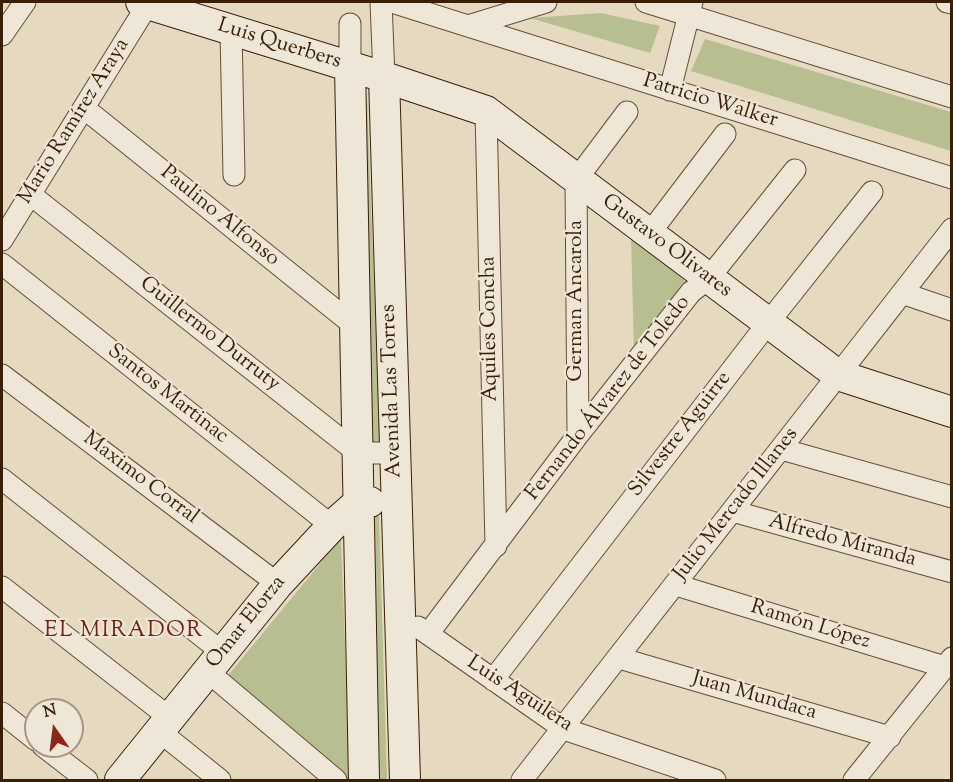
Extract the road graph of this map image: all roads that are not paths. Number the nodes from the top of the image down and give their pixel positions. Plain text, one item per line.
1 (25, 2) edge
2 (381, 2) edge
3 (392, 2) edge
4 (546, 2) edge
5 (646, 2) edge
6 (947, 2) edge
7 (144, 3) edge
8 (951, 3) edge
9 (691, 8) edge
10 (350, 24) dead end
11 (468, 26) junction
12 (231, 31) junction
13 (2, 35) edge
14 (350, 67) junction
15 (384, 77) junction
16 (670, 90) junction
17 (951, 97) edge
18 (84, 108) junction
19 (486, 111) junction
20 (627, 112) dead end
21 (725, 134) dead end
22 (795, 170) dead end
23 (234, 175) dead end
24 (951, 178) edge
25 (576, 180) junction
26 (872, 192) dead end
27 (31, 195) junction
28 (951, 231) edge
29 (649, 234) junction
30 (2, 240) edge
31 (2, 264) edge
32 (708, 279) junction
33 (902, 293) junction
34 (951, 310) edge
35 (768, 323) junction
36 (355, 326) junction
37 (2, 375) edge
38 (838, 375) junction
39 (951, 412) edge
40 (578, 435) junction
41 (781, 449) junction
42 (358, 453) junction
43 (395, 453) junction
44 (2, 479) edge
45 (951, 497) edge
46 (397, 501) junction
47 (358, 502) junction
48 (732, 512) junction
49 (332, 526) junction
50 (496, 546) junction
51 (951, 572) edge
52 (278, 584) junction
53 (676, 585) junction
54 (2, 587) edge
55 (400, 614) junction
56 (428, 634) junction
57 (619, 658) junction
58 (215, 662) junction
59 (948, 662) edge
60 (493, 680) junction
61 (2, 713) edge
62 (164, 725) junction
63 (564, 729) junction
64 (24, 730) edge
65 (890, 737) junction
66 (59, 758) edge
67 (87, 780) edge
68 (120, 780) edge
69 (220, 780) edge
70 (336, 780) edge
71 (364, 780) edge
72 (405, 780) edge
73 (522, 780) edge
74 (715, 780) edge
75 (854, 780) edge

1 - 13 street
2 - 15 street, Avenida Las Torres
3 - 11 street, Patricio Walker
4 - 11 street
5 - 9 street
6 - 8 street
7 - 12 street, Luis Querbers
7 - 18 street, Mario Ramírez Araya
9 - 16 street
9 - 17 street
10 - 14 street, Avenida Las Torres
11 - 16 street, Patricio Walker
12 - 14 street, Luis Querbers
12 - 23 street
14 - 15 street, Luis Querbers
14 - 36 street, Avenida Las Torres
15 - 19 street, Gustavo Olivares
15 - 43 street, Avenida Las Torres
16 - 24 street, Patricio Walker
18 - 27 street, Mario Ramírez Araya
18 - 36 street, Paulino Alfonso
19 - 25 street, Gustavo Olivares
19 - 50 street, Aquiles Concha
20 - 25 street
21 - 29 street
22 - 32 street, Fernando Álvarez de Toledo
25 - 29 street, Gustavo Olivares
25 - 40 street, German Ancarola
26 - 35 street, Silvestre Aguirre
27 - 30 street, Mario Ramírez Araya
27 - 42 street, Guillermo Durruty
28 - 33 street, Julio Mercado Illanes
29 - 32 street, Gustavo Olivares
31 - 49 street, Santos Martinac
32 - 35 street, Gustavo Olivares
32 - 40 street, Fernando Álvarez de Toledo
33 - 34 street
33 - 38 street, Julio Mercado Illanes
35 - 38 street, Gustavo Olivares
35 - 60 street, Silvestre Aguirre
36 - 42 street, Avenida Las Torres
37 - 52 street, Maximo Corral
38 - 39 street, Gustavo Olivares
38 - 41 street, Julio Mercado Illanes
40 - 50 street, Fernando Álvarez de Toledo
41 - 45 street
41 - 48 street, Julio Mercado Illanes
42 - 43 street
42 - 47 street, Avenida Las Torres
43 - 46 street, Avenida Las Torres
44 - 58 street
46 - 47 street
46 - 55 street, Avenida Las Torres
47 - 49 street, Omar Elorza
47 - 71 street, Avenida Las Torres
48 - 51 street, Alfredo Miranda
48 - 53 street, Julio Mercado Illanes
49 - 52 street, Omar Elorza
50 - 56 street, Fernando Álvarez de Toledo
52 - 58 street, Omar Elorza
53 - 57 street, Julio Mercado Illanes
53 - 59 street, Ramón López
54 - 62 street
55 - 56 street, Luis Aguilera
55 - 72 street, Avenida Las Torres
56 - 60 street, Luis Aguilera
57 - 63 street, Julio Mercado Illanes
57 - 65 street, Juan Mundaca
58 - 62 street, Omar Elorza
58 - 70 street
59 - 65 street
60 - 63 street, Luis Aguilera
61 - 64 street
62 - 68 street, Omar Elorza
62 - 69 street
63 - 73 street, Julio Mercado Illanes
63 - 74 street, Luis Aguilera
65 - 75 street
66 - 67 street

